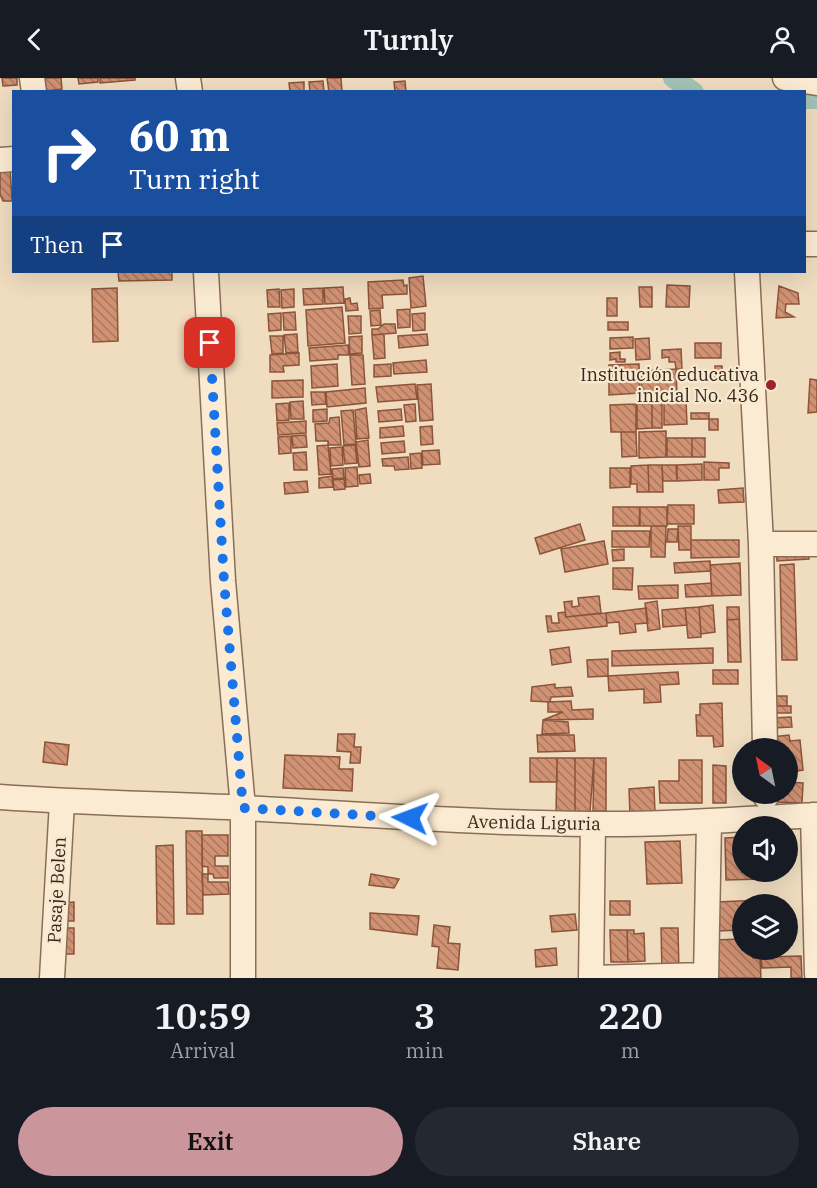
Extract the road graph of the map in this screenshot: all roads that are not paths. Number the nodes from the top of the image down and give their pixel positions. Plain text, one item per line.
1 (785, 78) edge
2 (817, 83) edge
3 (206, 273) edge
4 (747, 273) edge
5 (761, 544) junction
6 (817, 544) edge
7 (765, 738) edge
8 (0, 796) edge
9 (62, 802) junction
10 (243, 808) junction
11 (815, 815) edge
12 (709, 822) junction
13 (592, 824) junction
14 (817, 974) edge
15 (706, 976) edge
16 (52, 978) edge
17 (243, 978) edge
18 (591, 978) edge

1 - 2 street
3 - 10 street
4 - 5 street
5 - 6 street
5 - 7 street
8 - 9 street, Avenida Liguria
9 - 10 street, Avenida Liguria
9 - 16 street, Pasaje Belen
10 - 13 street, Avenida Liguria
10 - 17 street
11 - 12 street, Avenida Liguria
11 - 14 street
12 - 13 street, Avenida Liguria
12 - 15 street
13 - 18 street
15 - 18 street

